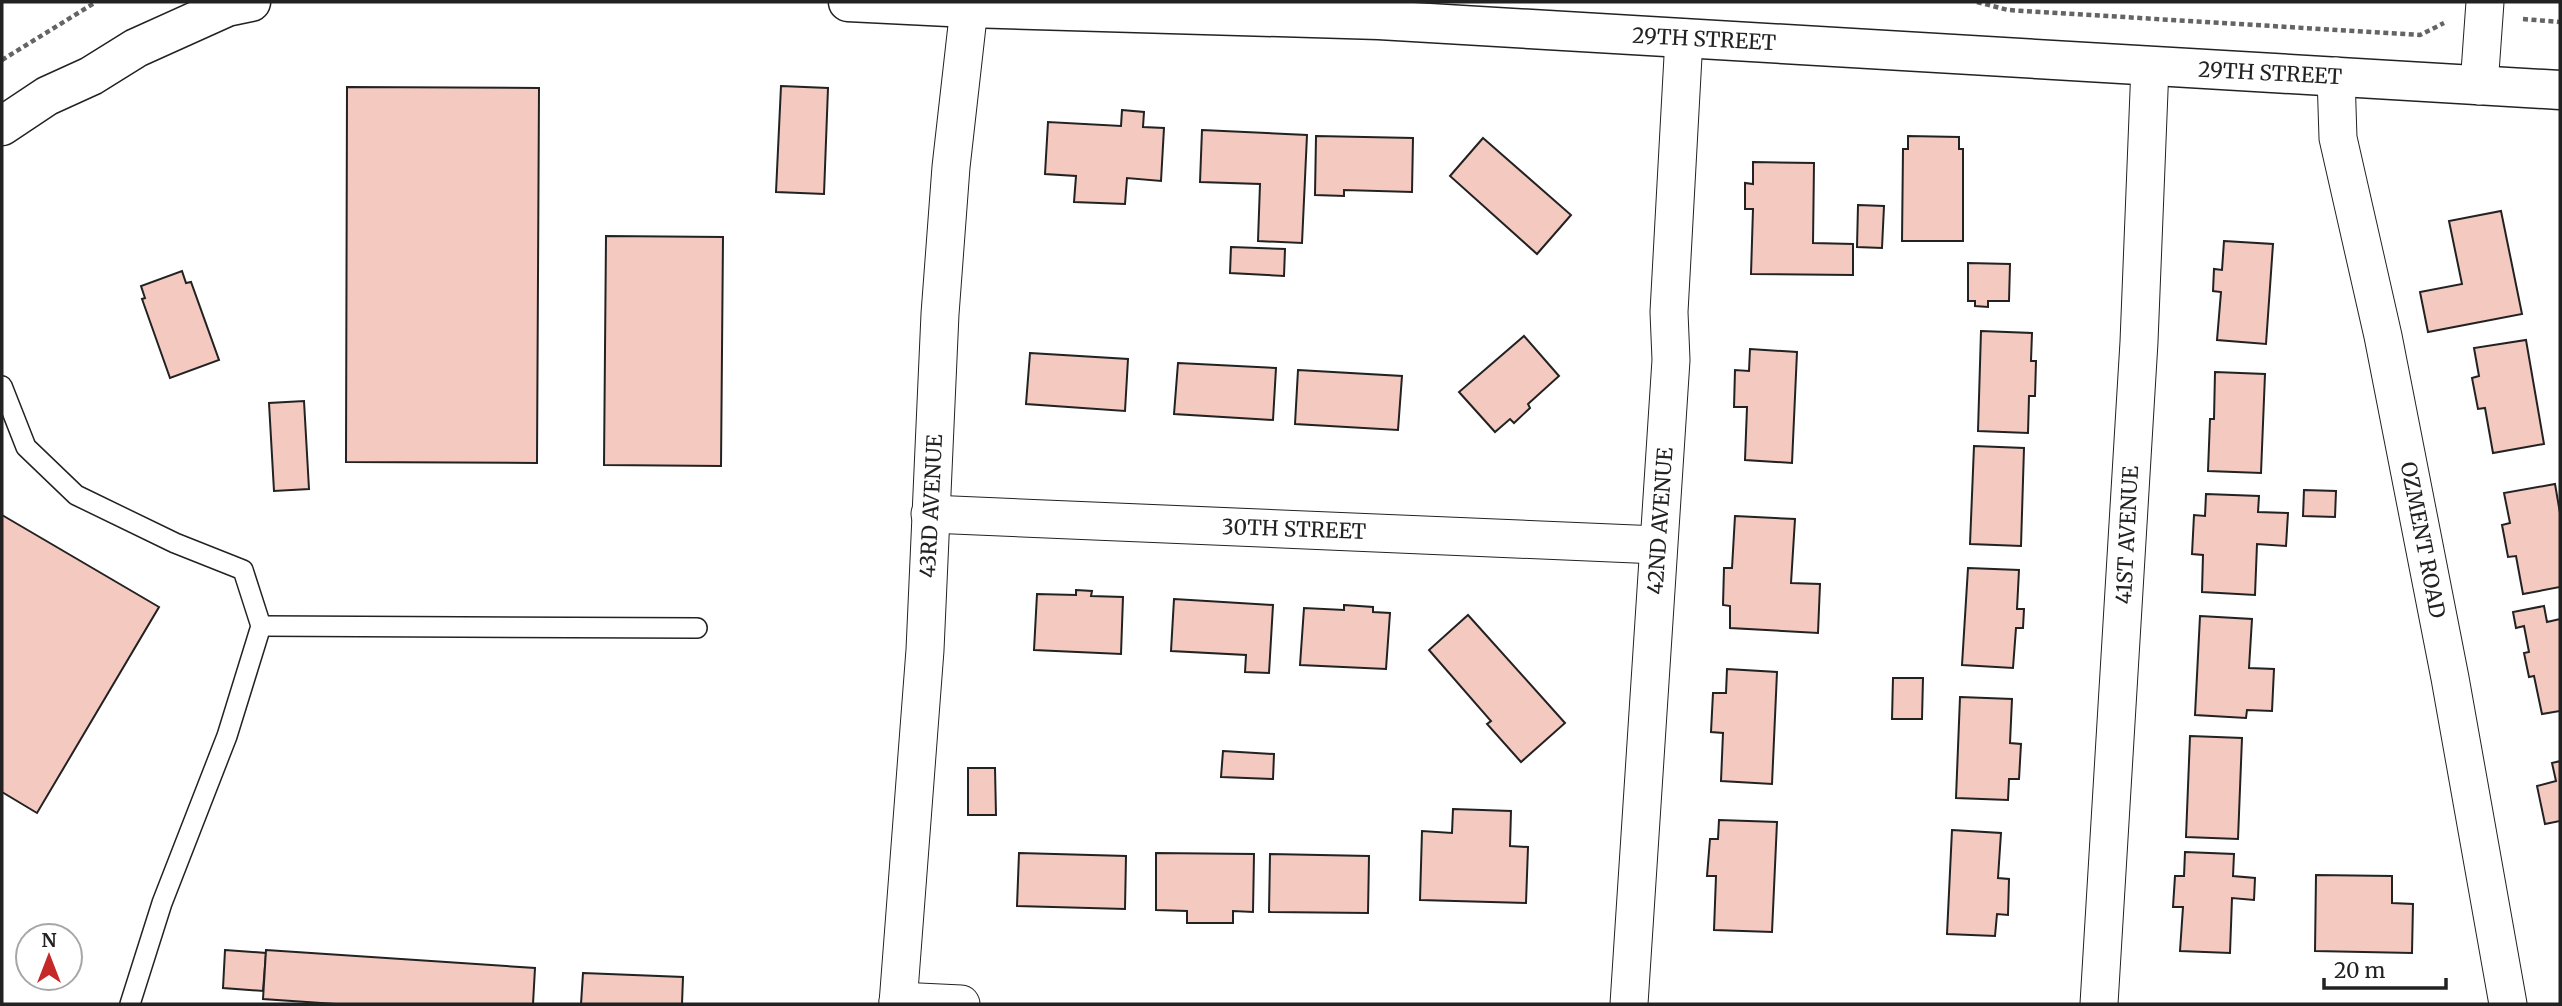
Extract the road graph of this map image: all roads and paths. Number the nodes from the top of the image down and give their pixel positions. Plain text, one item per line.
1 (96, 2) edge
2 (251, 2) edge
3 (848, 2) edge
4 (1977, 2) edge
5 (969, 8) junction
6 (2485, 10) edge
7 (1380, 11) edge
8 (2560, 22) edge
9 (1684, 38) junction
10 (2, 60) edge
11 (2151, 66) junction
12 (2336, 76) junction
13 (2479, 86) junction
14 (2560, 90) edge
15 (2, 126) edge
16 (2, 386) edge
17 (930, 514) junction
18 (1658, 545) junction
19 (261, 626) junction
20 (697, 628) dead end
21 (898, 1002) edge
22 (130, 1004) edge
23 (961, 1004) edge
24 (1629, 1004) edge
25 (2099, 1004) edge
26 (2508, 1004) edge

1 - 10 path
2 - 15 street
3 - 5 street, 29TH STREET
4 - 6 path
5 - 7 street, 29TH STREET
5 - 17 street, 43RD AVENUE
6 - 8 path
6 - 13 street
7 - 9 street, 29TH STREET
9 - 11 street, 29TH STREET
9 - 18 street, 42ND AVENUE
11 - 12 street, 29TH STREET
11 - 25 street, 41ST AVENUE
12 - 13 street, 29TH STREET
12 - 26 street, OZMENT ROAD
13 - 14 street, 29TH STREET
16 - 19 lane
17 - 18 street, 30TH STREET
17 - 21 street, 43RD AVENUE
18 - 24 street, 42ND AVENUE
19 - 20 lane
19 - 22 lane
21 - 23 street

